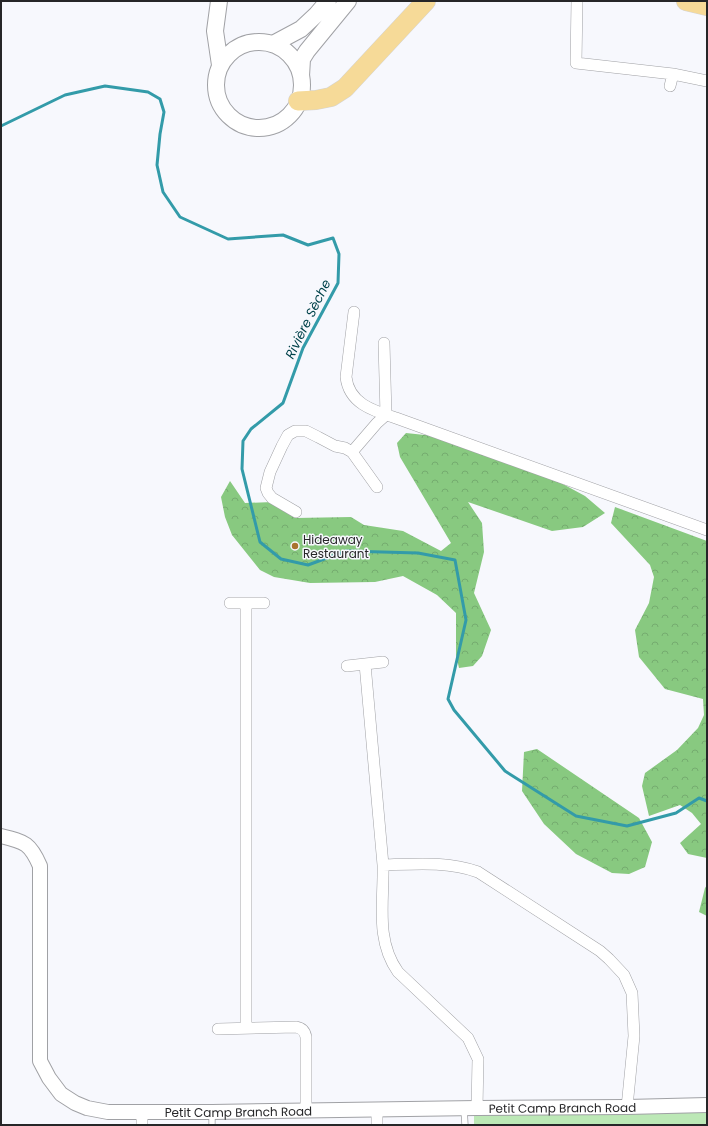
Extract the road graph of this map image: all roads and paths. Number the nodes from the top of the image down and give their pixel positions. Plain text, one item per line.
1 (219, 1) edge
2 (328, 1) edge
3 (348, 1) edge
4 (426, 1) edge
5 (577, 1) edge
6 (686, 1) edge
7 (707, 6) edge
8 (273, 44) junction
9 (220, 65) junction
10 (673, 74) junction
11 (301, 76) junction
12 (707, 81) edge
13 (670, 86) dead end
14 (298, 101) junction
15 (354, 312) dead end
16 (384, 343) dead end
17 (386, 415) junction
18 (352, 452) junction
19 (377, 487) dead end
20 (296, 512) dead end
21 (707, 530) edge
22 (230, 603) dead end
23 (246, 603) junction
24 (264, 603) dead end
25 (383, 662) dead end
26 (365, 664) junction
27 (347, 666) dead end
28 (1, 836) edge
29 (383, 865) junction
30 (246, 1028) junction
31 (218, 1029) dead end
32 (707, 1105) edge
33 (471, 1108) junction
34 (627, 1108) junction
35 (377, 1110) junction
36 (306, 1111) junction
37 (142, 1119) edge
38 (212, 1119) edge
39 (377, 1125) edge
40 (465, 1125) edge

1 - 9 main road
2 - 8 main road
3 - 11 main road
4 - 14 highway
5 - 10 street
6 - 7 highway
8 - 9 main road
8 - 11 main road
9 - 14 main road
10 - 12 street
10 - 13 street
11 - 14 main road
15 - 17 street
16 - 17 street
17 - 18 street
17 - 21 street
18 - 19 street
18 - 20 street
22 - 23 street
23 - 24 street
23 - 30 street
25 - 26 street
26 - 27 street
26 - 29 street
28 - 37 street, Petit Camp Branch Road
29 - 33 street
29 - 34 street
30 - 31 street
30 - 36 street
32 - 34 street, Petit Camp Branch Road
33 - 34 street, Petit Camp Branch Road
33 - 35 street, Petit Camp Branch Road
33 - 40 lane
35 - 36 street, Petit Camp Branch Road
35 - 39 street
36 - 38 street, Petit Camp Branch Road
37 - 38 street, Petit Camp Branch Road

